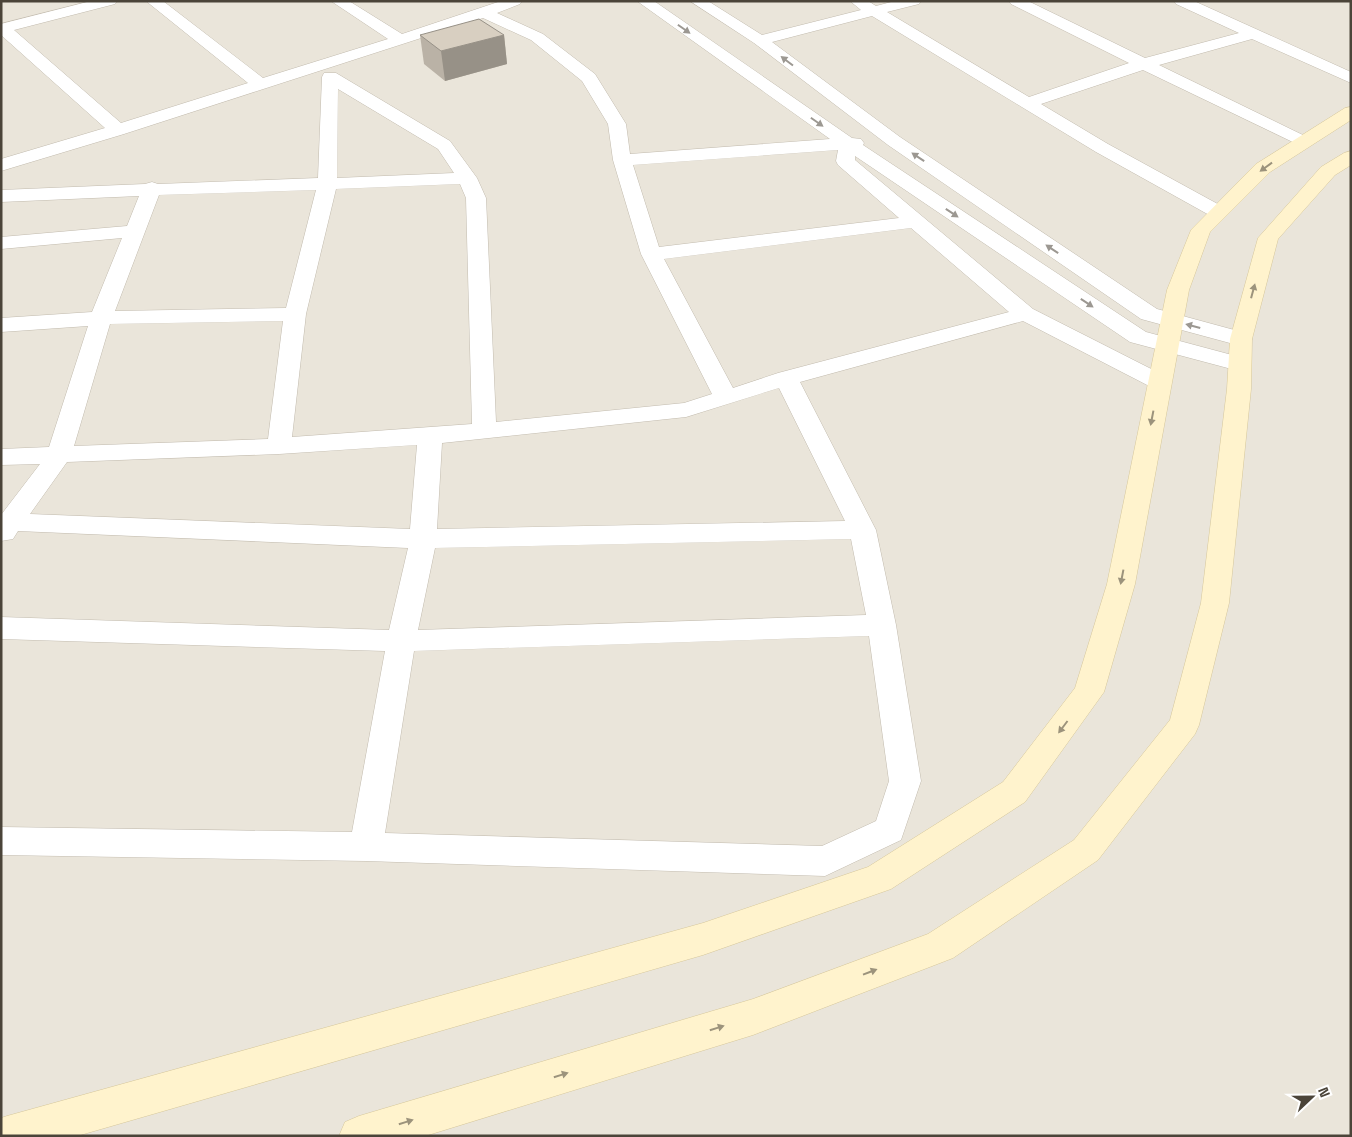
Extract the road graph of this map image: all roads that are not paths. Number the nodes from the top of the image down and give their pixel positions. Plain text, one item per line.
1 (110, 1) edge
2 (153, 1) edge
3 (338, 1) edge
4 (644, 1) edge
5 (697, 1) edge
6 (857, 1) edge
7 (914, 1) edge
8 (1016, 1) edge
9 (1181, 1) edge
10 (500, 5) edge
11 (874, 11) junction
12 (1253, 34) junction
13 (400, 40) junction
14 (760, 40) junction
15 (1143, 64) junction
16 (325, 71) junction
17 (1351, 78) edge
18 (260, 84) junction
19 (1028, 103) junction
20 (1351, 112) edge
21 (118, 130) junction
22 (894, 141) junction
23 (1303, 142) junction
24 (849, 144) junction
25 (1351, 157) edge
26 (622, 160) junction
27 (1, 165) edge
28 (467, 178) junction
29 (328, 185) junction
30 (152, 188) junction
31 (1, 196) edge
32 (1218, 212) junction
33 (915, 222) junction
34 (135, 231) junction
35 (1, 243) edge
36 (650, 254) junction
37 (295, 314) junction
38 (1025, 314) junction
39 (101, 318) junction
40 (1, 326) edge
41 (1169, 333) junction
42 (1240, 351) junction
43 (786, 378) junction
44 (1159, 382) junction
45 (726, 398) junction
46 (484, 432) junction
47 (430, 436) junction
48 (279, 446) junction
49 (59, 456) junction
50 (1, 458) edge
51 (6, 530) edge
52 (863, 530) junction
53 (423, 539) junction
54 (882, 626) junction
55 (1, 628) edge
56 (401, 641) junction
57 (1, 841) edge
58 (366, 847) junction
59 (7, 1136) edge
60 (359, 1136) edge

1 - 21 street
2 - 18 street
3 - 13 street
4 -> 24 street
5 - 14 street
6 - 11 street
7 - 11 street
8 - 15 street
9 - 12 street
10 - 13 street
10 - 26 street
11 - 14 street
11 - 19 street
12 - 15 street
12 - 17 street
13 - 16 street
22 -> 14 street
15 - 19 street
15 - 23 street
16 - 18 street
16 - 28 street
16 - 29 street
18 - 21 street
19 - 32 street
20 - 23 main road
21 - 27 street
22 - 24 street
41 -> 22 street
23 -> 32 main road
24 - 26 street
24 - 33 street
24 -> 41 street
42 -> 25 main road
26 - 36 street
28 - 29 street
28 - 46 street
29 - 30 street
29 - 37 street
30 - 31 street
30 - 34 street
32 - 41 main road
33 - 36 street
33 - 38 street
34 - 35 street
34 - 39 street
36 - 45 street
37 - 39 street
37 - 48 street
38 - 43 street
38 - 44 street
39 - 40 street
39 - 49 street
41 - 42 street
42 -> 41 street
41 - 44 main road
60 -> 42 main road
43 - 45 street
43 - 52 street
44 -> 59 main road
45 - 46 street
46 - 47 street
47 - 48 street
47 - 53 street
48 - 49 street
49 - 50 street
49 - 51 street
51 - 53 street
52 - 53 street
52 - 54 street
53 - 56 street
54 - 56 street
54 - 58 street
55 - 56 street
56 - 58 street
57 - 58 street

